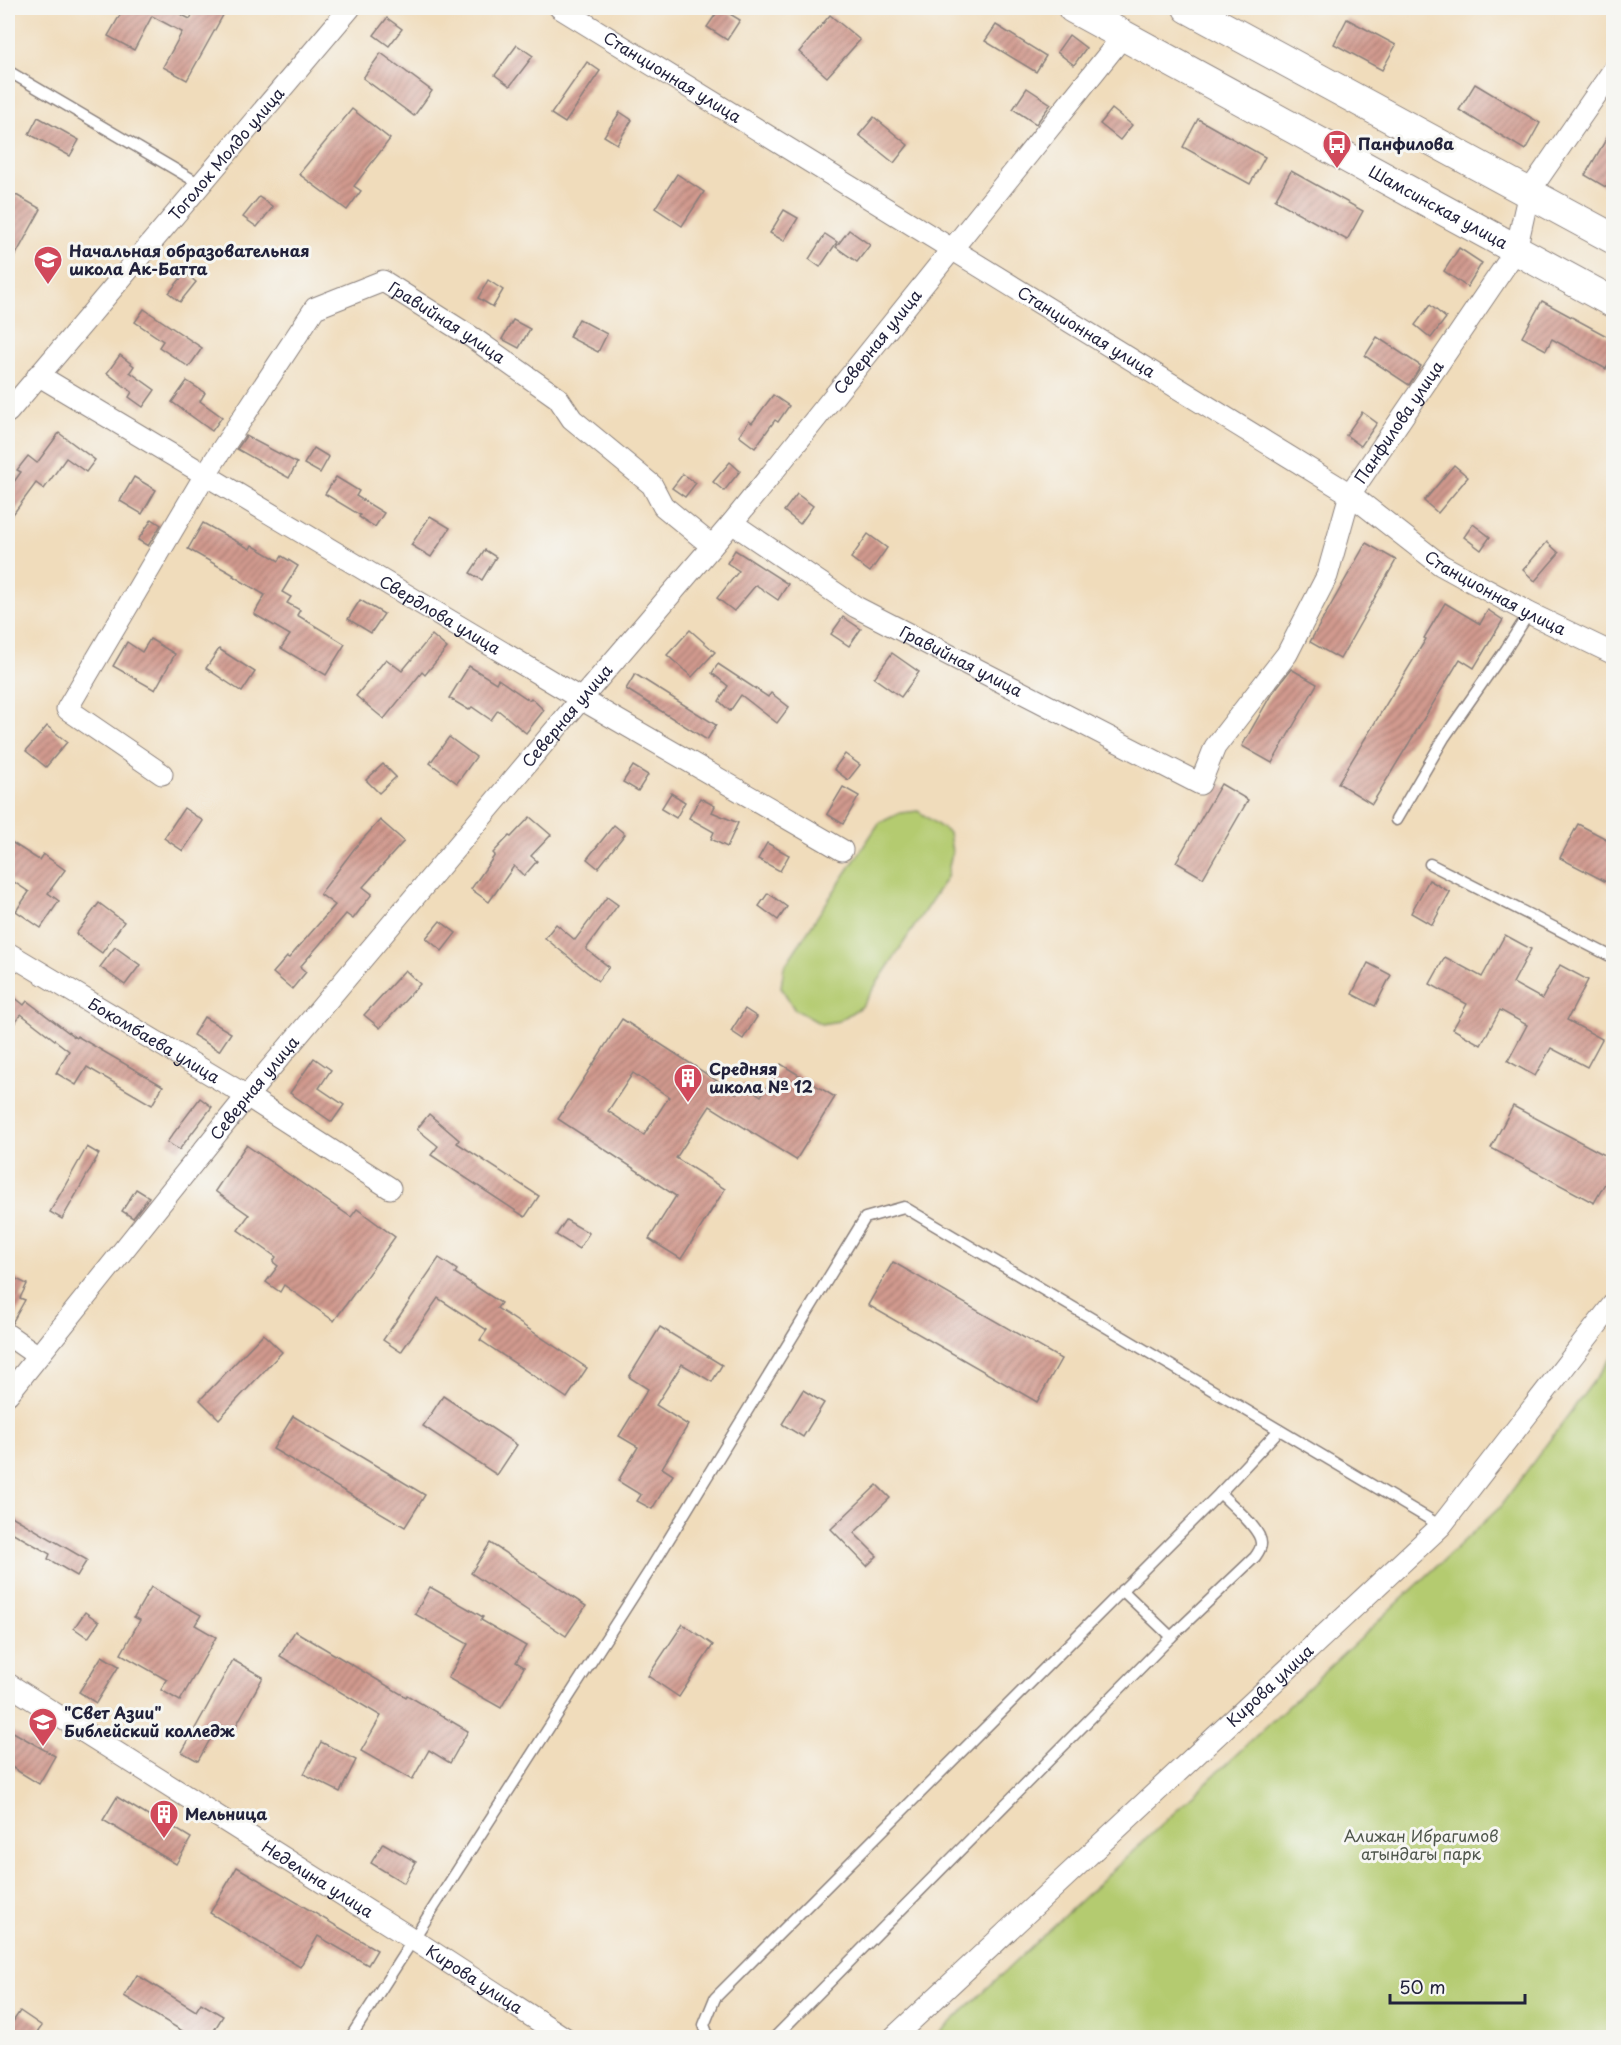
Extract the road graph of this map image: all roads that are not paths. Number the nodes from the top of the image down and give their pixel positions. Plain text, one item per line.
1 (350, 8) edge
2 (560, 8) edge
3 (1073, 8) edge
4 (1188, 8) edge
5 (1124, 35) junction
6 (1614, 69) edge
7 (8, 71) edge
8 (200, 184) junction
9 (1529, 192) junction
10 (1614, 239) edge
11 (951, 249) junction
12 (1516, 250) junction
13 (1614, 303) edge
14 (39, 375) junction
15 (8, 412) edge
16 (206, 475) junction
17 (1350, 494) junction
18 (732, 523) junction
19 (712, 546) junction
20 (1529, 613) junction
21 (1614, 654) edge
22 (581, 699) junction
23 (162, 774) dead end
24 (1200, 784) joint
25 (1396, 820) dead end
26 (842, 850) dead end
27 (1430, 864) dead end
28 (8, 953) edge
29 (1614, 958) edge
30 (247, 1096) junction
31 (390, 1188) dead end
32 (1614, 1303) edge
33 (8, 1335) edge
34 (38, 1356) junction
35 (8, 1394) edge
36 (1279, 1430) junction
37 (1220, 1493) junction
38 (1441, 1526) junction
39 (1122, 1590) junction
40 (1171, 1637) junction
41 (8, 1684) edge
42 (414, 1940) junction
43 (350, 2037) edge
44 (565, 2037) edge
45 (709, 2037) edge
46 (774, 2037) edge
47 (893, 2037) edge

1 - 8 street, Тоголок Молдо улица
2 - 11 street, Станционная улица
3 - 5 main road, Шамсинская улица
4 - 9 main road
5 - 11 street, Северная улица
5 - 12 main road, Шамсинская улица
6 - 9 street, Панфилова улица
7 - 8 lane
8 - 14 street, Тоголок Молдо улица
9 - 10 main road
9 - 12 street, Панфилова улица
11 - 17 street, Станционная улица
11 - 18 street, Северная улица
12 - 13 main road, Шамсинская улица
12 - 17 street, Панфилова улица
14 - 15 street, Тоголок Молдо улица
14 - 16 street, Свердлова улица
16 - 19 street, Гравийная улица
16 - 22 street, Свердлова улица
16 - 23 street
17 - 20 street, Станционная улица
17 - 24 street, Панфилова улица
18 - 19 street, Северная улица
18 - 24 street, Гравийная улица
19 - 22 street, Северная улица
20 - 21 street, Станционная улица
20 - 25 lane
22 - 26 street, Свердлова улица
22 - 30 street, Северная улица
27 - 29 lane
28 - 30 street, Бокомбаева улица
30 - 31 street, Бокомбаева улица
30 - 34 street, Северная улица
32 - 38 street, Кирова улица
33 - 34 street
34 - 35 street, Северная улица
36 - 37 lane
36 - 38 lane
36 - 42 lane
37 - 39 lane
37 - 40 lane
38 - 47 street, Кирова улица
39 - 40 lane
39 - 45 lane
40 - 46 lane
41 - 42 street, Неделина улица
42 - 43 lane
42 - 44 street, Кирова улица

